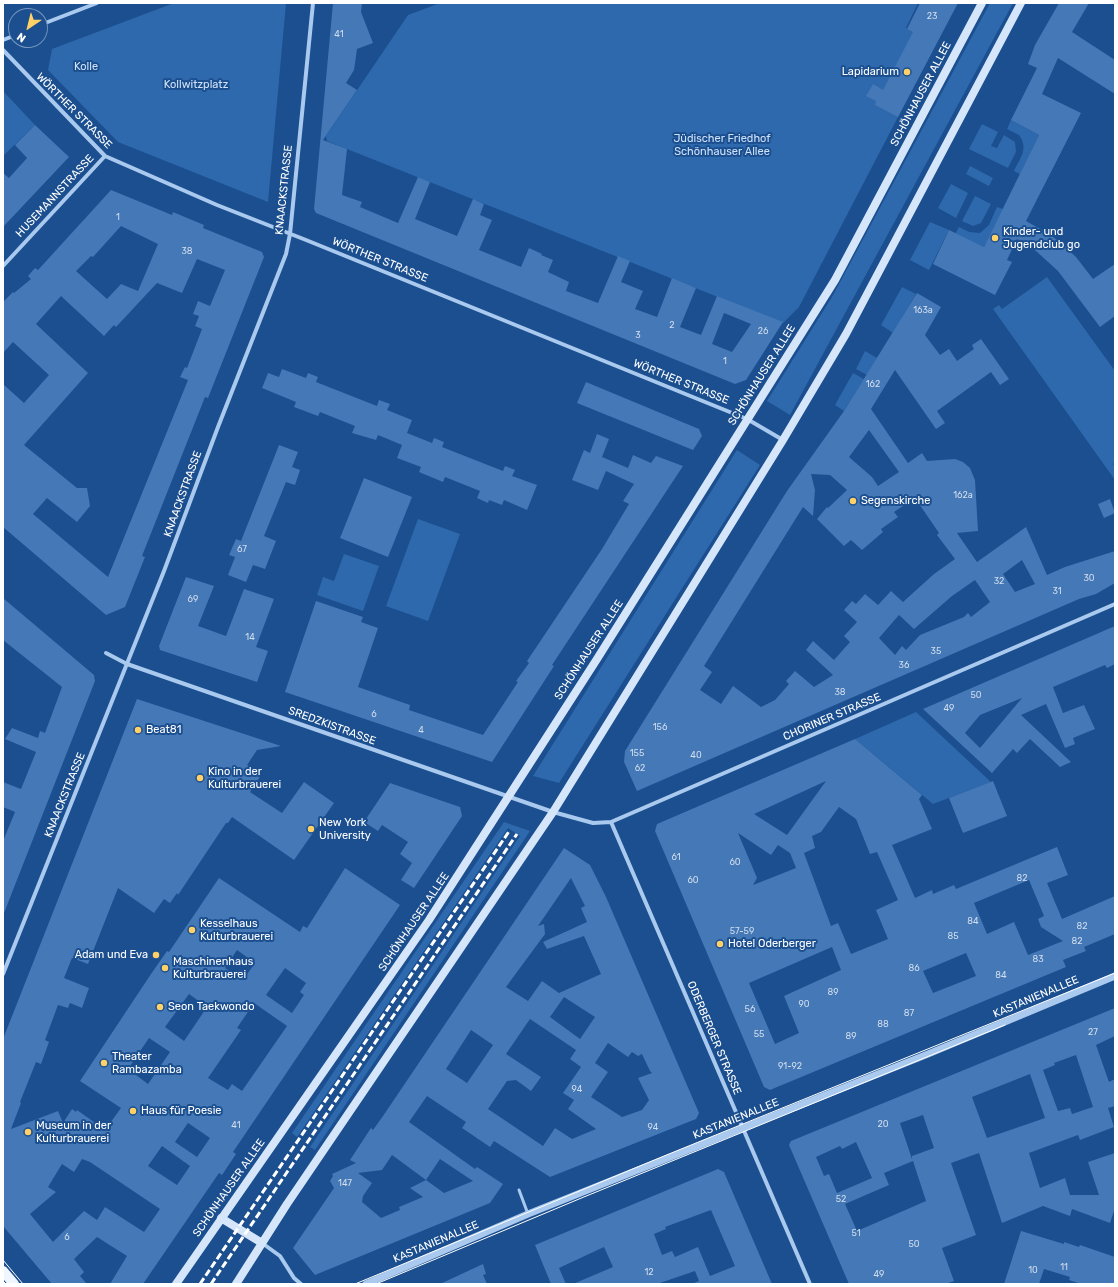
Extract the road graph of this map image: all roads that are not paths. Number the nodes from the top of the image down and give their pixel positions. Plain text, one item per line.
1 (97, 3) edge
2 (313, 3) edge
3 (982, 3) edge
4 (1021, 3) edge
5 (48, 22) edge
6 (3, 50) edge
7 (105, 156) junction
8 (290, 234) junction
9 (3, 266) edge
10 (747, 419) junction
11 (783, 440) junction
12 (1115, 604) edge
13 (106, 653) dead end
14 (127, 664) junction
15 (508, 797) junction
16 (553, 812) junction
17 (611, 822) junction
18 (3, 974) edge
19 (1115, 976) edge
20 (743, 1128) junction
21 (519, 1190) dead end
22 (528, 1214) junction
23 (221, 1218) junction
24 (262, 1243) junction
25 (3, 1271) edge
26 (14, 1284) edge
27 (176, 1284) edge
28 (236, 1284) edge
29 (301, 1284) edge
30 (366, 1284) edge
31 (810, 1284) edge

1 - 5 street
2 - 8 street, KNAACKSTRASSE
3 - 10 main road, SCHÖNHAUSER ALLEE
4 - 11 main road
6 - 7 street, WÖRTHER STRASSE
7 - 8 street, WÖRTHER STRASSE
7 - 9 street, HUSEMANNSTRASSE
8 - 10 street, WÖRTHER STRASSE
8 - 14 street, KNAACKSTRASSE
10 - 11 street, WÖRTHER STRASSE
10 - 15 main road, SCHÖNHAUSER ALLEE
11 - 16 main road
12 - 17 street, CHORINER STRASSE
13 - 14 street, SREDZKISTRASSE
14 - 15 street, SREDZKISTRASSE
14 - 18 street, KNAACKSTRASSE
15 - 16 street, SREDZKISTRASSE
15 - 23 main road, SCHÖNHAUSER ALLEE
16 - 17 street, CHORINER STRASSE
16 - 24 main road
17 - 20 street, ODERBERGER STRASSE
19 - 20 street, KASTANIENALLEE
20 - 22 street, KASTANIENALLEE
20 - 31 street, ODERBERGER STRASSE
21 - 22 lane
22 - 30 street, KASTANIENALLEE
23 - 24 main road
23 - 27 main road, SCHÖNHAUSER ALLEE
24 - 28 main road
24 - 29 street
25 - 26 main road

